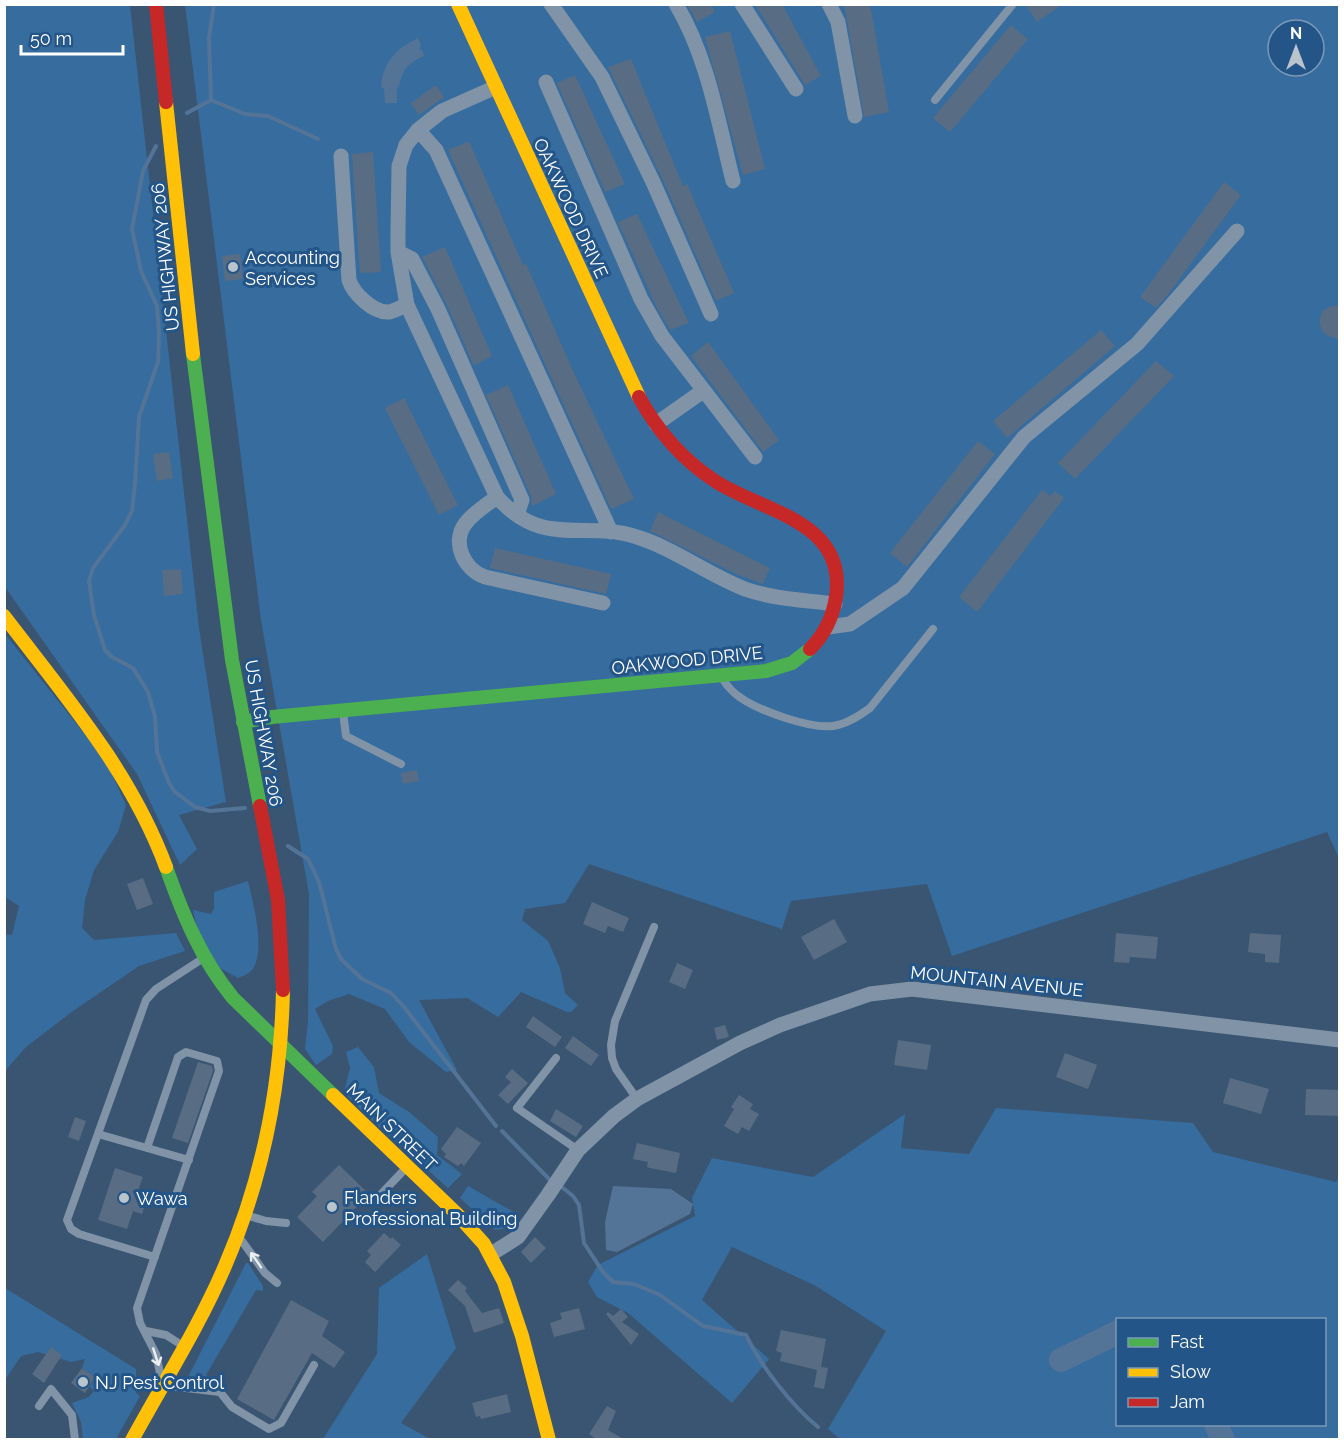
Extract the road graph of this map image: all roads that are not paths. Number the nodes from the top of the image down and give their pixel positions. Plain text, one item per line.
1 (156, 4) edge
2 (458, 4) edge
3 (551, 4) edge
4 (676, 4) edge
5 (741, 4) edge
6 (829, 4) edge
7 (1013, 4) edge
8 (546, 82) dead end
9 (496, 87) junction
10 (796, 89) dead end
11 (934, 100) dead end
12 (855, 116) dead end
13 (418, 130) junction
14 (341, 156) dead end
15 (733, 181) dead end
16 (1237, 231) dead end
17 (398, 252) junction
18 (407, 304) junction
19 (711, 314) dead end
20 (703, 391) junction
21 (656, 424) junction
22 (755, 457) dead end
23 (497, 497) junction
24 (517, 515) junction
25 (611, 532) junction
26 (603, 603) dead end
27 (835, 604) junction
28 (4, 616) edge
29 (828, 627) junction
30 (933, 629) dead end
31 (722, 677) junction
32 (343, 711) junction
33 (243, 722) junction
34 (400, 764) dead end
35 (654, 927) dead end
36 (203, 958) junction
37 (1340, 1040) edge
38 (280, 1044) junction
39 (556, 1058) dead end
40 (637, 1099) junction
41 (98, 1134) junction
42 (147, 1148) junction
43 (578, 1150) junction
44 (189, 1160) junction
45 (407, 1167) junction
46 (382, 1192) dead end
47 (245, 1214) junction
48 (286, 1223) dead end
49 (238, 1235) junction
50 (490, 1254) junction
51 (155, 1257) junction
52 (277, 1284) dead end
53 (146, 1331) junction
54 (185, 1347) junction
55 (314, 1365) dead end
56 (162, 1385) junction
57 (39, 1407) dead end
58 (550, 1438) edge
59 (133, 1439) edge
60 (75, 1440) edge

1 - 33 main road, US HIGHWAY 206
2 - 9 main road, OAKWOOD DRIVE
3 - 19 street
4 - 15 street
5 - 10 street
6 - 12 street
7 - 11 lane
8 - 20 street
9 - 13 street
9 - 21 main road, OAKWOOD DRIVE
13 - 17 street
13 - 25 street
14 - 18 street
16 - 29 street
17 - 18 street
17 - 24 street
18 - 23 street
20 - 21 street
20 - 22 street
21 - 27 main road, OAKWOOD DRIVE
23 - 24 street
23 - 26 street
24 - 25 street
25 - 27 street
27 - 29 main road, OAKWOOD DRIVE
28 - 36 main road, MAIN STREET
29 - 31 main road, OAKWOOD DRIVE
30 - 31 lane
31 - 32 main road, OAKWOOD DRIVE
32 - 33 main road, OAKWOOD DRIVE
32 - 34 lane
33 - 38 main road, US HIGHWAY 206
35 - 40 lane
36 - 38 main road, MAIN STREET
36 - 41 lane
37 - 40 street, MOUNTAIN AVENUE
38 - 45 main road, MAIN STREET
38 - 47 main road, US HIGHWAY 206
39 - 43 lane
40 - 43 street, MOUNTAIN AVENUE
41 - 42 lane
41 - 51 lane
42 - 44 lane
42 - 44 lane
43 - 50 street, MOUNTAIN AVENUE
44 - 51 lane
45 - 46 lane
45 - 50 main road, MAIN STREET
47 - 48 lane
47 - 49 main road, US HIGHWAY 206
52 -> 49 lane
49 - 54 main road, US HIGHWAY 206
50 - 58 main road, MAIN STREET
51 - 53 lane
53 - 54 lane
53 -> 56 lane
54 - 56 main road, US HIGHWAY 206
55 - 56 lane
56 - 59 main road, US HIGHWAY 206
57 - 60 lane

